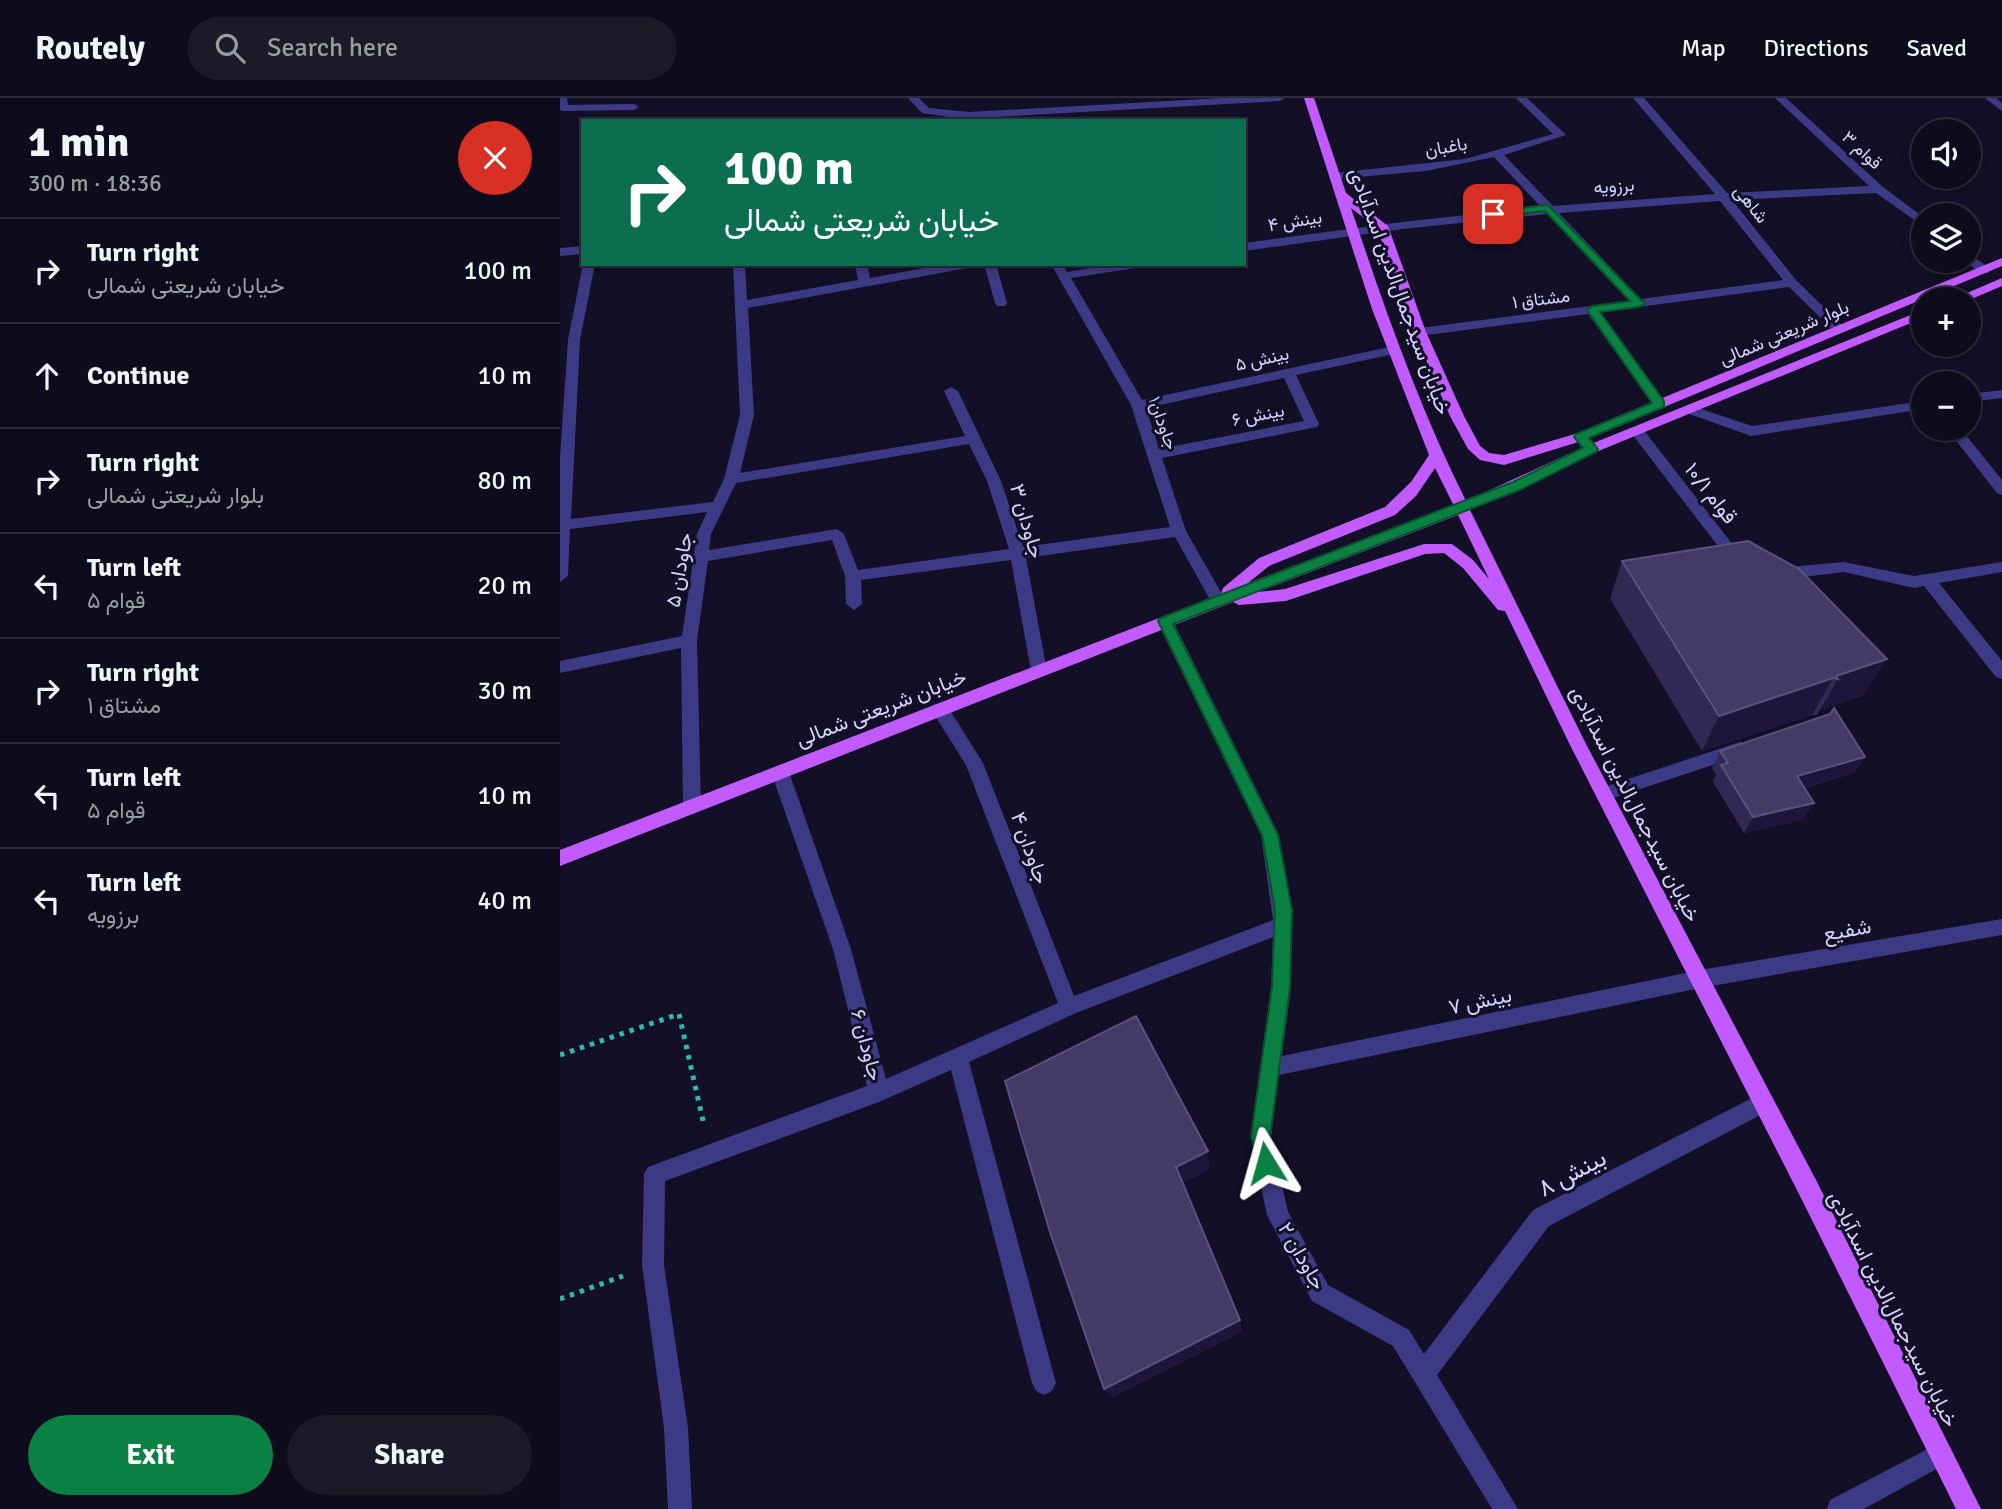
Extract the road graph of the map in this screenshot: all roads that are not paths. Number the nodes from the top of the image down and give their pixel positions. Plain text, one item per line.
1 (562, 98) edge
2 (913, 98) edge
3 (1280, 98) edge
4 (1309, 98) edge
5 (1521, 98) edge
6 (1638, 98) edge
7 (1780, 98) edge
8 (1990, 98) edge
9 (1147, 102) edge
10 (636, 103) edge
11 (2002, 108) edge
12 (1101, 115) edge
13 (970, 118) edge
14 (624, 119) edge
15 (1497, 154) junction
16 (1334, 176) junction
17 (1879, 189) junction
18 (1340, 194) junction
19 (1722, 195) junction
20 (1548, 208) junction
21 (1911, 214) edge
22 (1382, 226) junction
23 (1352, 230) junction
24 (1246, 247) edge
25 (581, 250) edge
26 (560, 252) edge
27 (2002, 262) edge
28 (588, 266) edge
29 (739, 266) edge
30 (861, 266) edge
31 (957, 266) edge
32 (991, 266) edge
33 (1111, 266) edge
34 (1981, 268) edge
35 (1060, 270) edge
36 (1984, 270) junction
37 (865, 283) junction
38 (1792, 283) junction
39 (2001, 284) edge
40 (1981, 291) edge
41 (1001, 303) dead end
42 (1639, 304) junction
43 (743, 305) junction
44 (1592, 310) junction
45 (1911, 319) edge
46 (1840, 329) junction
47 (1420, 332) junction
48 (567, 341) edge
49 (1394, 350) junction
50 (1287, 372) junction
51 (951, 391) dead end
52 (2002, 394) edge
53 (1981, 397) edge
54 (1660, 404) junction
55 (1138, 405) junction
56 (1911, 407) edge
57 (1689, 409) junction
58 (1637, 431) junction
59 (1580, 437) junction
60 (973, 439) junction
61 (1963, 441) edge
62 (1591, 449) junction
63 (1154, 455) junction
64 (1436, 455) junction
65 (730, 479) junction
66 (2002, 490) edge
67 (718, 506) junction
68 (1463, 508) junction
69 (563, 525) junction
70 (1179, 531) junction
71 (1017, 552) junction
72 (701, 557) junction
73 (2002, 567) edge
74 (560, 576) edge
75 (853, 576) junction
76 (1927, 579) junction
77 (1218, 601) junction
78 (855, 604) dead end
79 (1165, 621) junction
80 (1520, 626) junction
81 (689, 640) junction
82 (560, 667) edge
83 (1039, 671) junction
84 (2002, 673) edge
85 (940, 709) junction
86 (1761, 742) edge
87 (780, 772) junction
88 (1604, 794) junction
89 (692, 807) junction
90 (560, 859) edge
91 (1282, 925) junction
92 (2002, 927) edge
93 (1700, 979) junction
94 (1069, 1007) junction
95 (958, 1058) junction
96 (1269, 1068) junction
97 (879, 1092) junction
98 (1763, 1103) junction
99 (1423, 1374) junction
100 (1044, 1383) dead end
101 (1941, 1454) junction
102 (680, 1509) edge
103 (1506, 1509) edge
104 (1839, 1509) edge
105 (1969, 1509) edge

1 - 10 street
2 - 13 street
3 - 9 street
4 - 16 main road, خیابان سیدجمال‌الدین اسدآبادی
5 - 15 street, باغبان
6 - 19 street, شاهی
7 - 17 street, قوام ۳
8 - 11 street
9 - 12 street
10 - 14 street
12 - 13 street
15 - 16 street, باغبان
15 - 20 street
16 - 18 main road, خیابان سیدجمال‌الدین اسدآبادی
17 - 19 street, برزویه
17 - 21 street, قوام ۳
18 - 22 main road
18 - 23 main road, خیابان سیدجمال‌الدین اسدآبادی
19 - 20 street, برزویه
19 - 38 street, شاهی
20 - 22 street, برزویه
20 - 42 street
22 - 23 street, برزویه
22 - 47 main road
23 - 24 street, بینش ۴
23 - 49 main road, خیابان سیدجمال‌الدین اسدآبادی
25 - 26 street
27 - 36 main road, بلوار شریعتی شمالی
28 - 48 street
29 - 43 street, جاودان ۵
30 - 37 street
31 - 37 street
32 - 41 street
33 - 35 street
34 - 36 street
35 - 55 street, جاودان۱
36 - 46 main road, بلوار شریعتی شمالی
37 - 43 street
38 - 42 street, مشتاق ۱
38 - 46 street, شاهی
39 - 40 main road
42 - 44 street, مشتاق ۱
43 - 65 street, جاودان ۵
44 - 47 street, مشتاق ۱
44 - 54 street
45 - 57 main road, بلوار شریعتی شمالی
46 - 54 main road, بلوار شریعتی شمالی
47 - 59 main road, بلوار شریعتی شمالی
48 - 69 street
49 - 50 street, بینش ۵
49 - 64 main road, خیابان سیدجمال‌الدین اسدآبادی
50 - 55 street, بینش ۵
50 - 63 street, بینش ۶
51 - 60 street, جاودان ۳
52 - 53 street
54 - 59 main road, بلوار شریعتی شمالی
55 - 63 street, جاودان۱
56 - 57 street
57 - 58 main road, بلوار شریعتی شمالی
58 - 62 main road, بلوار شریعتی شمالی
58 - 76 street, قوام ۱۰/۱
59 - 62 main road
60 - 65 street
60 - 71 street, جاودان ۳
61 - 66 street
62 - 68 main road, بلوار شریعتی شمالی
63 - 70 street, جاودان۱
64 - 68 main road, خیابان سیدجمال‌الدین اسدآبادی
64 - 77 main road
65 - 67 street, جاودان ۵
67 - 69 street
67 - 72 street, جاودان ۵
68 - 77 main road, خیابان شریعتی شمالی
68 - 80 main road, خیابان سیدجمال‌الدین اسدآبادی
69 - 74 street
70 - 71 street
70 - 77 street, جاودان۱
71 - 75 street
71 - 83 street, جاودان ۳
72 - 75 street
72 - 81 street, جاودان ۵
73 - 76 street, قوام ۱۰/۱
75 - 78 street
76 - 84 street
77 - 79 main road, خیابان شریعتی شمالی
77 - 80 main road
79 - 83 main road, خیابان شریعتی شمالی
79 - 91 street, جاودان ۲
80 - 88 main road, خیابان سیدجمال‌الدین اسدآبادی
81 - 82 street
81 - 89 street, جاودان ۵
83 - 85 main road, خیابان شریعتی شمالی
85 - 87 main road, خیابان شریعتی شمالی
85 - 94 street, جاودان ۴
86 - 88 street
87 - 89 main road, خیابان شریعتی شمالی
87 - 97 street, جاودان ۶
88 - 93 main road, خیابان سیدجمال‌الدین اسدآبادی
89 - 90 main road, خیابان شریعتی شمالی
91 - 94 street
91 - 96 street, جاودان ۲
92 - 93 street, شفیع
93 - 96 street, بینش ۷
93 - 98 main road, خیابان سیدجمال‌الدین اسدآبادی
94 - 95 street
95 - 97 street
95 - 100 street
96 - 99 street, جاودان ۲
97 - 102 street, جاودان ۶
98 - 99 street, بینش ۸
98 - 101 main road, خیابان سیدجمال‌الدین اسدآبادی
99 - 103 street, جاودان ۲
101 - 104 street
101 - 105 main road, خیابان سیدجمال‌الدین اسدآبادی

